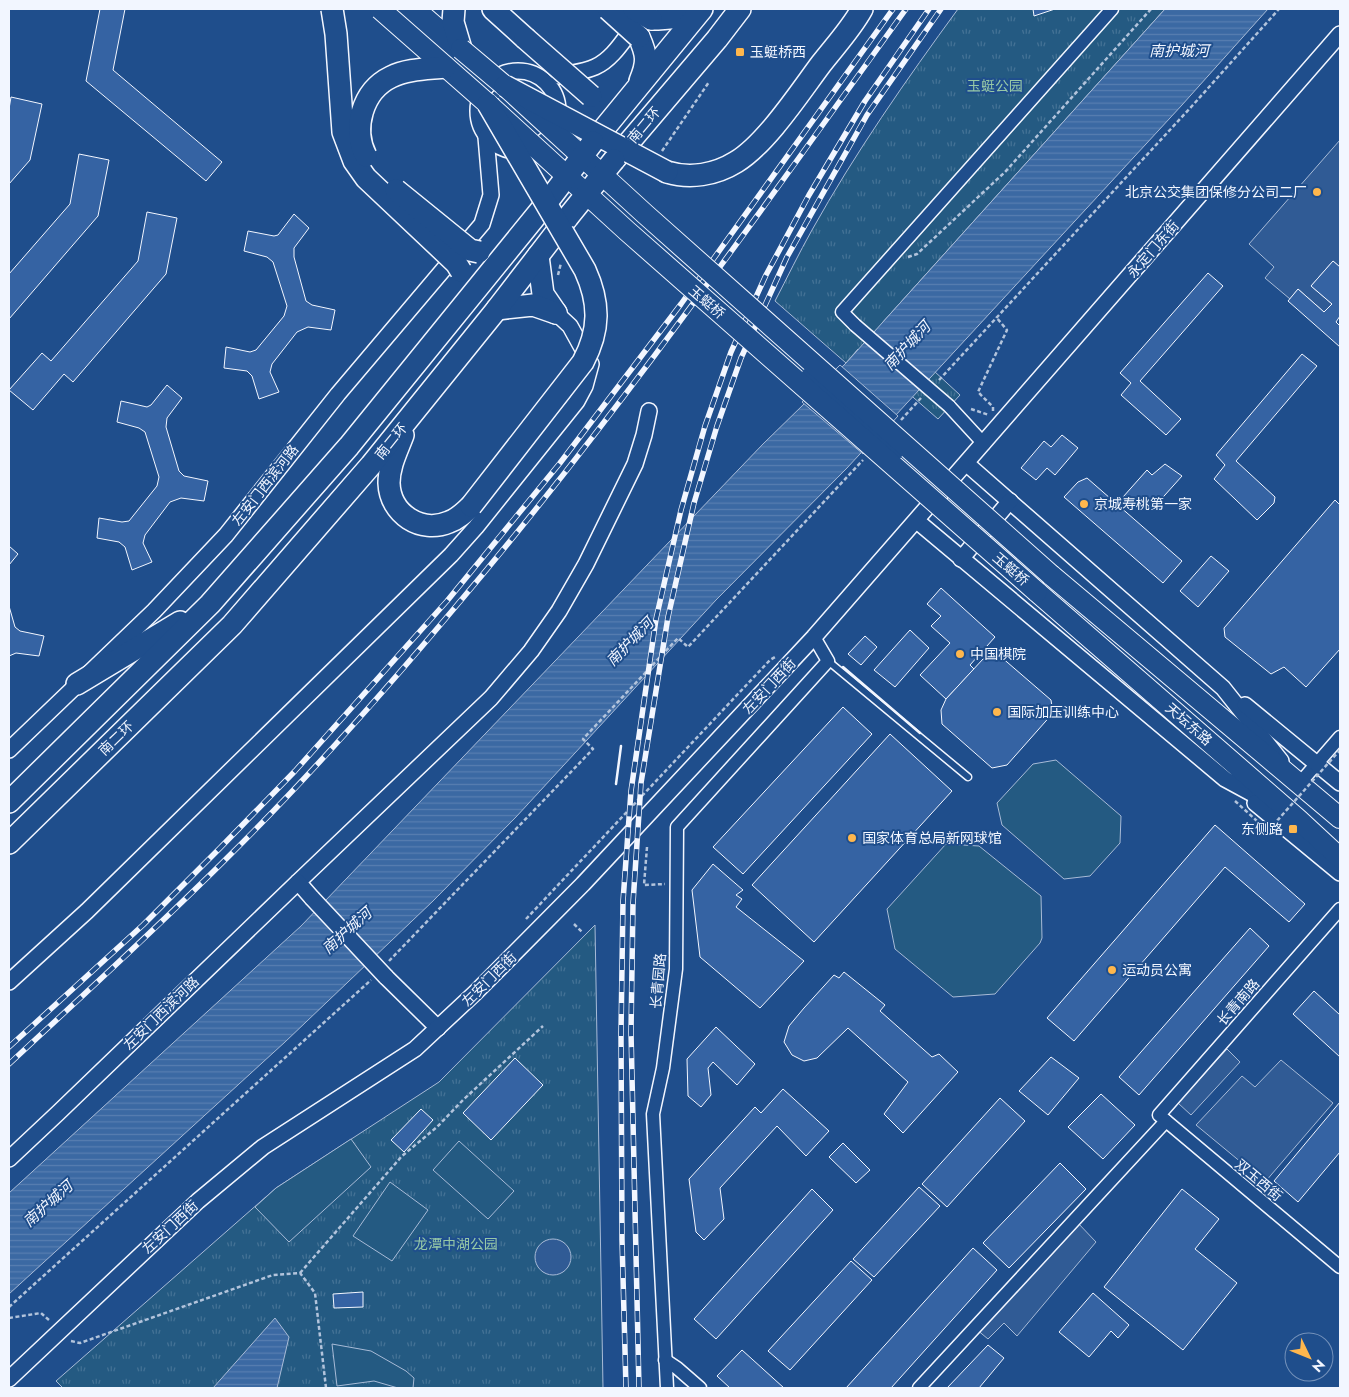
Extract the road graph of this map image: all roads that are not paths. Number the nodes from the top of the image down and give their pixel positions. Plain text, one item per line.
1 (332, 9) edge
2 (380, 9) edge
3 (400, 9) edge
4 (415, 9) edge
5 (454, 9) edge
6 (493, 9) edge
7 (608, 9) edge
8 (696, 9) edge
9 (702, 9) edge
10 (740, 9) edge
11 (862, 9) edge
12 (1112, 9) edge
13 (644, 12) edge
14 (1340, 34) edge
15 (461, 49) junction
16 (445, 67) junction
17 (477, 79) junction
18 (543, 79) junction
19 (500, 82) junction
20 (591, 96) junction
21 (630, 96) junction
22 (484, 101) junction
23 (607, 125) junction
24 (554, 131) junction
25 (486, 137) junction
26 (537, 147) junction
27 (556, 150) junction
28 (511, 247) junction
29 (538, 256) junction
30 (464, 306) junction
31 (497, 309) junction
32 (556, 313) junction
33 (649, 411) dead end
34 (412, 414) junction
35 (984, 444) junction
36 (966, 464) junction
37 (941, 493) junction
38 (1010, 501) junction
39 (917, 521) junction
40 (961, 559) junction
41 (1050, 576) joint
42 (1037, 592) joint
43 (210, 604) junction
44 (814, 637) junction
45 (828, 661) junction
46 (77, 684) junction
47 (1223, 688) junction
48 (1340, 737) edge
49 (9, 750) edge
50 (1317, 764) junction
51 (968, 777) dead end
52 (1225, 779) junction
53 (1340, 783) edge
54 (1299, 784) junction
55 (9, 802) edge
56 (1340, 818) edge
57 (1298, 820) junction
58 (9, 843) edge
59 (1340, 858) edge
60 (1340, 873) edge
61 (298, 882) junction
62 (1340, 909) edge
63 (9, 982) edge
64 (438, 1028) junction
65 (1162, 1118) junction
66 (9, 1159) edge
67 (1340, 1267) edge
68 (665, 1360) junction
69 (9, 1378) edge
70 (668, 1388) edge
71 (700, 1388) edge
72 (919, 1388) edge

1 - 30 highway, bridge
2 - 16 main road, 玉蜓桥, bridge
3 - 17 street
4 - 15 main road, 玉蜓桥
5 - 15 highway
6 - 20 highway, bridge
7 - 21 highway, bridge
8 - 13 highway
9 - 21 highway, 南二环
10 - 29 highway, 南二环, bridge
11 - 19 highway, bridge
12 - 35 street, bridge
13 - 18 street
14 - 35 street, 永定门东街
15 - 19 main road, 玉蜓桥, bridge
16 - 22 main road, 玉蜓桥, bridge
16 - 28 highway, bridge
17 - 19 street
17 - 22 street
18 - 19 street
18 - 24 street
19 - 22 street
19 - 41 main road, 玉蜓桥, bridge
20 - 21 highway
20 - 23 highway
21 - 23 highway, 南二环
22 - 25 street
22 - 34 highway, bridge
22 - 42 main road, 玉蜓桥, bridge
23 - 28 highway, 南二环, bridge
24 - 26 street
24 - 27 street
25 - 26 street
25 - 46 street, 左安门西滨河路
26 - 27 street
27 - 37 street, bridge
28 - 30 highway, 南二环
29 - 31 highway, 南二环
29 - 32 highway
30 - 43 highway, 南二环
31 - 32 highway
31 - 34 highway, 南二环
32 - 63 street
33 - 61 street, 左安门西滨河路
34 - 58 highway, 南二环
35 - 36 street, 永定门东街
36 - 37 street, 永定门东街
36 - 38 street
37 - 39 street, 左安门西街
38 - 40 street
38 - 47 street
39 - 40 street
39 - 44 street, 左安门西街
40 - 52 street
41 - 54 main road, 天坛东路
42 - 57 main road, 天坛东路
43 - 46 highway
43 - 55 highway, 南二环
44 - 45 street
44 - 64 street, 左安门西街
45 - 51 lane
45 - 68 street, 长青园路
46 - 49 street, 左安门西滨河路
47 - 50 street
47 - 54 street
48 - 50 street
50 - 53 street
50 - 54 street
52 - 57 street
52 - 60 street
54 - 56 main road, 天坛东路
57 - 59 main road, 天坛东路
61 - 64 street, bridge
61 - 66 street, 左安门西滨河路
62 - 65 street, 长青南路
64 - 69 street, 左安门西街
65 - 67 street, 双玉西街
65 - 72 street, 长青南路
68 - 70 street, 长青园路
68 - 71 street

